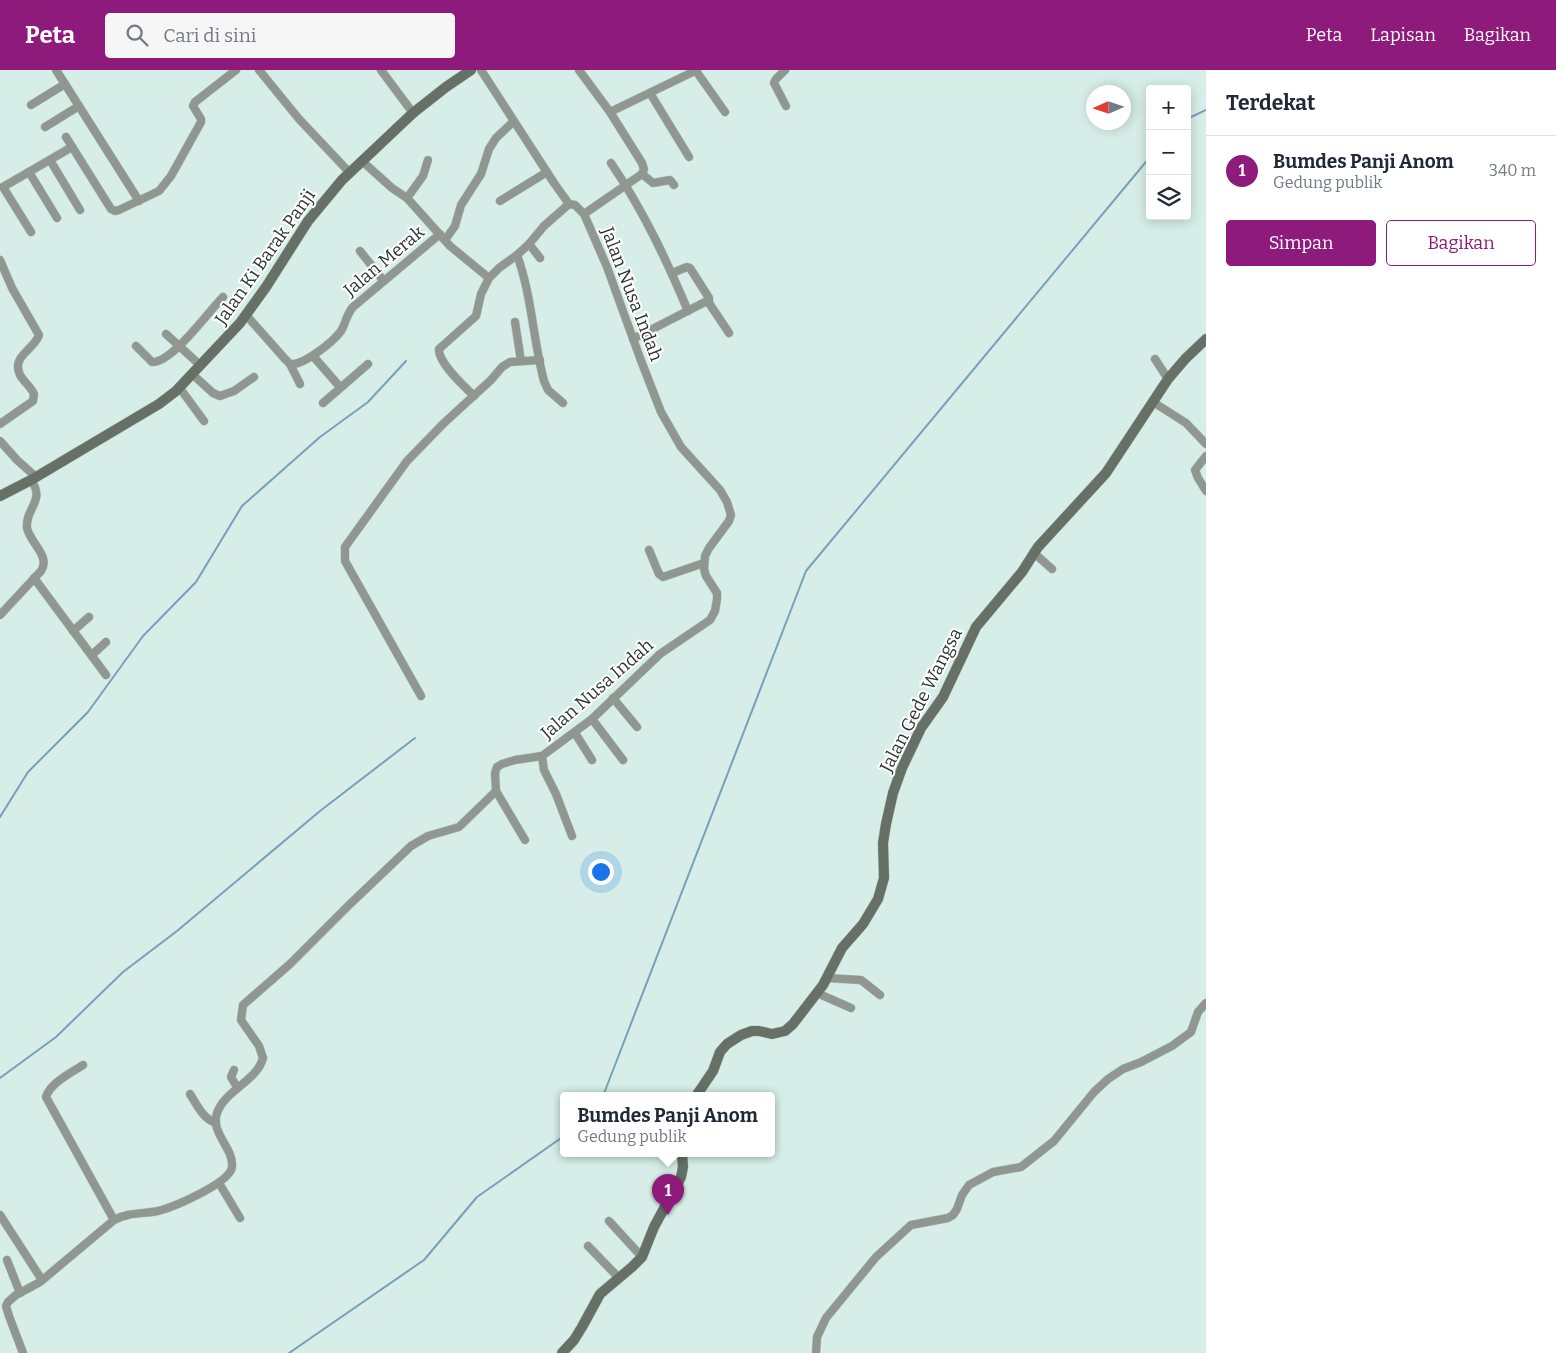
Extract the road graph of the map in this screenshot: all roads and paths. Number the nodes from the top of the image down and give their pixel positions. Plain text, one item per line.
1 (56, 70) edge
2 (236, 70) edge
3 (259, 70) edge
4 (381, 70) edge
5 (471, 70) edge
6 (481, 70) edge
7 (578, 70) edge
8 (696, 70) edge
9 (785, 70) edge
10 (65, 84) junction
11 (650, 93) junction
12 (31, 106) dead end
13 (79, 106) junction
14 (786, 106) dead end
15 (610, 112) junction
16 (725, 112) dead end
17 (413, 113) junction
18 (514, 121) junction
19 (45, 127) dead end
20 (66, 137) dead end
21 (72, 147) junction
22 (689, 157) dead end
23 (50, 160) junction
24 (428, 160) dead end
25 (362, 161) junction
26 (611, 164) dead end
27 (28, 172) junction
28 (349, 172) junction
29 (547, 172) junction
30 (642, 174) junction
31 (626, 185) junction
32 (674, 185) dead end
33 (407, 198) junction
34 (139, 201) junction
35 (500, 201) dead end
36 (569, 204) junction
37 (80, 210) dead end
38 (584, 214) junction
39 (57, 218) dead end
40 (31, 232) dead end
41 (442, 237) junction
42 (529, 244) junction
43 (360, 251) dead end
44 (517, 255) junction
45 (540, 258) dead end
46 (0, 260) edge
47 (672, 273) junction
48 (489, 278) junction
49 (383, 280) junction
50 (223, 297) dead end
51 (709, 303) junction
52 (688, 311) junction
53 (246, 315) junction
54 (515, 322) dead end
55 (729, 333) dead end
56 (166, 334) dead end
57 (633, 339) junction
58 (1206, 339) edge
59 (136, 346) dead end
60 (179, 347) junction
61 (313, 356) junction
62 (1155, 358) dead end
63 (540, 360) junction
64 (522, 361) junction
65 (290, 364) junction
66 (368, 364) dead end
67 (200, 365) junction
68 (192, 374) junction
69 (254, 377) dead end
70 (1168, 379) junction
71 (300, 384) dead end
72 (180, 387) junction
73 (340, 387) junction
74 (474, 396) junction
75 (1153, 402) junction
76 (323, 403) dead end
77 (563, 403) dead end
78 (204, 421) dead end
79 (0, 424) edge
80 (0, 441) edge
81 (1206, 444) edge
82 (1206, 456) edge
83 (34, 478) junction
84 (1206, 491) edge
85 (0, 496) edge
86 (648, 550) dead end
87 (1034, 553) junction
88 (704, 563) junction
89 (1052, 569) dead end
90 (34, 578) junction
91 (0, 615) edge
92 (90, 617) dead end
93 (73, 631) junction
94 (106, 642) dead end
95 (92, 655) junction
96 (106, 675) dead end
97 (422, 696) dead end
98 (613, 698) junction
99 (592, 719) junction
100 (637, 726) dead end
101 (574, 733) junction
102 (542, 756) junction
103 (592, 760) dead end
104 (623, 760) dead end
105 (496, 791) junction
106 (572, 836) dead end
107 (525, 840) dead end
108 (827, 978) junction
109 (817, 993) junction
110 (880, 995) dead end
111 (1206, 1003) edge
112 (851, 1008) dead end
113 (83, 1066) dead end
114 (234, 1070) dead end
115 (237, 1087) junction
116 (699, 1092) edge
117 (190, 1094) dead end
118 (216, 1123) junction
119 (682, 1157) edge
120 (219, 1183) junction
121 (0, 1215) edge
122 (240, 1218) dead end
123 (114, 1220) junction
124 (609, 1221) dead end
125 (588, 1246) dead end
126 (642, 1257) junction
127 (7, 1260) dead end
128 (618, 1278) junction
129 (42, 1280) junction
130 (20, 1293) junction
131 (0, 1296) edge
132 (6, 1306) junction
133 (23, 1353) edge
134 (562, 1353) edge
135 (816, 1353) edge

1 - 10 street
2 - 34 street
3 - 28 street
4 - 17 street
5 - 17 street, Jalan Ki Barak Panji
6 - 18 street, Jalan Nusa Indah
7 - 15 street
8 - 11 street
8 - 16 street
9 - 14 street
10 - 12 street
10 - 13 street
11 - 15 street
11 - 22 street
13 - 19 street
13 - 34 street
15 - 30 street
17 - 25 street, Jalan Ki Barak Panji
18 - 29 street, Jalan Nusa Indah
18 - 41 street
20 - 21 street
21 - 23 street
21 - 34 street
23 - 27 street
23 - 37 street
24 - 33 street
25 - 28 street, Jalan Ki Barak Panji
25 - 33 street
26 - 31 street
27 - 39 street
27 - 40 street
28 - 53 street, Jalan Ki Barak Panji
29 - 35 street
29 - 36 street, Jalan Nusa Indah
30 - 31 street
30 - 32 street
31 - 38 street
31 - 47 street
33 - 41 street
36 - 38 street, Jalan Nusa Indah
36 - 42 street
38 - 57 street, Jalan Nusa Indah
41 - 48 street
41 - 49 street, Jalan Merak
42 - 44 street
42 - 45 street
43 - 49 street
44 - 48 street
44 - 63 street
46 - 79 street
47 - 51 street
47 - 52 street
48 - 74 street
49 - 61 street, Jalan Merak
50 - 60 street
51 - 52 street
51 - 55 street
52 - 57 street
53 - 65 street
53 - 67 street, Jalan Ki Barak Panji
54 - 64 street
56 - 60 street
57 - 88 street, Jalan Nusa Indah
58 - 70 street, Jalan Gede Wangsa
59 - 60 street
60 - 67 street
61 - 65 street, Jalan Merak
61 - 73 street
62 - 70 street
63 - 64 street
63 - 77 street
64 - 74 street
65 - 71 street
66 - 73 street
67 - 68 street, Jalan Ki Barak Panji
68 - 69 street
68 - 72 street, Jalan Ki Barak Panji
70 - 75 street, Jalan Gede Wangsa
72 - 78 street
72 - 83 street, Jalan Ki Barak Panji
73 - 76 street
74 - 97 street
75 - 81 street
75 - 87 street, Jalan Gede Wangsa
80 - 83 street
82 - 84 street
83 - 85 street, Jalan Ki Barak Panji
83 - 90 street
86 - 88 street
87 - 89 street
87 - 108 street, Jalan Gede Wangsa
88 - 98 street, Jalan Nusa Indah
90 - 91 street
90 - 93 street
92 - 93 street
93 - 95 street
94 - 95 street
95 - 96 street
98 - 99 street, Jalan Nusa Indah
98 - 100 street
99 - 101 street, Jalan Nusa Indah
99 - 104 street
101 - 102 street, Jalan Nusa Indah
101 - 103 street
102 - 105 street, Jalan Nusa Indah
102 - 106 street
105 - 107 street
105 - 115 street
108 - 109 street, Jalan Gede Wangsa
108 - 110 street
109 - 112 street
109 - 116 street, Jalan Gede Wangsa
111 - 135 street
113 - 123 street
114 - 115 street
115 - 118 street
117 - 118 street
118 - 120 street
119 - 126 street
120 - 122 street
120 - 123 street
121 - 129 street
123 - 129 street
124 - 126 street
125 - 128 street
126 - 128 street
127 - 130 street
128 - 134 street
129 - 130 street
130 - 132 street
131 - 132 street
132 - 133 street

